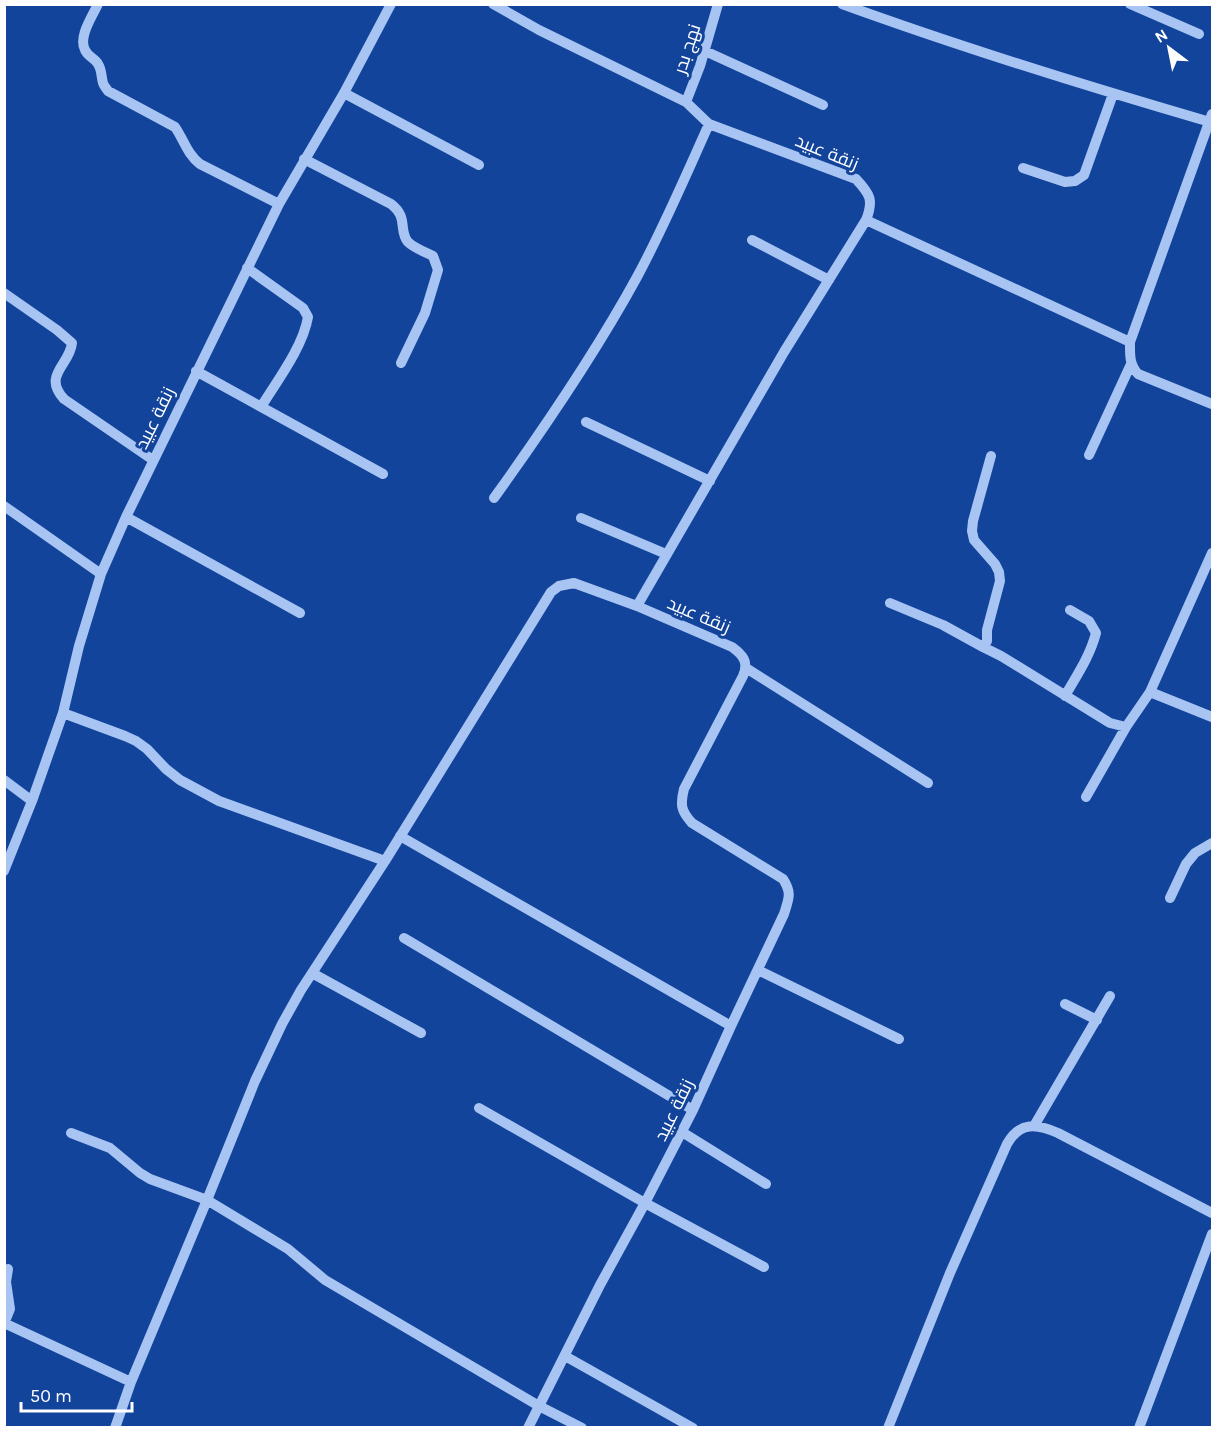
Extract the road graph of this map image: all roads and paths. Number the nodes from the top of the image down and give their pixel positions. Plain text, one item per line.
1 (98, 4) edge
2 (391, 4) edge
3 (493, 4) edge
4 (718, 4) edge
5 (842, 4) edge
6 (1130, 4) edge
7 (1199, 34) dead end
8 (705, 51) junction
9 (344, 93) junction
10 (1113, 94) junction
11 (686, 102) junction
12 (823, 105) dead end
13 (1211, 118) edge
14 (709, 124) junction
15 (304, 159) junction
16 (479, 165) dead end
17 (1023, 168) dead end
18 (279, 204) junction
19 (866, 220) junction
20 (752, 240) dead end
21 (247, 267) junction
22 (829, 280) junction
23 (4, 293) edge
24 (1130, 342) junction
25 (401, 363) dead end
26 (1131, 364) junction
27 (196, 371) junction
28 (1212, 404) edge
29 (261, 407) junction
30 (586, 422) dead end
31 (1089, 455) dead end
32 (991, 456) dead end
33 (153, 460) junction
34 (383, 474) dead end
35 (710, 481) junction
36 (494, 498) dead end
37 (4, 506) edge
38 (126, 517) junction
39 (581, 518) dead end
40 (1212, 553) edge
41 (666, 554) junction
42 (101, 574) junction
43 (890, 603) dead end
44 (637, 606) junction
45 (1070, 610) dead end
46 (300, 613) dead end
47 (983, 647) junction
48 (747, 668) junction
49 (1150, 692) junction
50 (1065, 696) junction
51 (63, 713) junction
52 (1212, 717) edge
53 (1126, 727) junction
54 (4, 780) edge
55 (928, 783) dead end
56 (1086, 798) dead end
57 (32, 801) junction
58 (400, 836) junction
59 (1212, 843) edge
60 (385, 861) junction
61 (4, 871) edge
62 (1170, 898) dead end
63 (404, 938) dead end
64 (758, 970) junction
65 (312, 973) junction
66 (1110, 996) dead end
67 (1065, 1004) dead end
68 (1097, 1020) junction
69 (731, 1026) junction
70 (421, 1033) dead end
71 (899, 1039) dead end
72 (479, 1108) dead end
73 (693, 1110) junction
74 (1034, 1126) junction
75 (71, 1132) dead end
76 (682, 1132) junction
77 (766, 1184) dead end
78 (207, 1200) junction
79 (645, 1203) junction
80 (1212, 1213) edge
81 (1212, 1234) edge
82 (764, 1268) dead end
83 (8, 1269) dead end
84 (5, 1323) edge
85 (565, 1356) junction
86 (131, 1382) junction
87 (539, 1406) junction
88 (115, 1428) edge
89 (528, 1428) edge
90 (582, 1428) edge
91 (693, 1428) edge
92 (888, 1428) edge
93 (1139, 1428) edge

1 - 18 street
2 - 9 street, زنقة عبيد
3 - 11 street, زنقة عبيد
4 - 8 street, نهج بدر
5 - 10 street
6 - 7 street
8 - 11 street, نهج بدر
8 - 12 street
9 - 15 street, زنقة عبيد
9 - 16 street
10 - 13 street
10 - 17 street
11 - 14 street, زنقة عبيد
13 - 24 street
14 - 19 street, زنقة عبيد
14 - 36 street
15 - 18 street, زنقة عبيد
15 - 25 street
18 - 21 street, زنقة عبيد
19 - 22 street, زنقة عبيد
19 - 24 street
20 - 22 street
21 - 27 street, زنقة عبيد
21 - 29 street
22 - 35 street, زنقة عبيد
23 - 33 street
24 - 26 street
26 - 28 street
26 - 31 street
27 - 29 street
27 - 33 street, زنقة عبيد
29 - 34 street
30 - 35 street
32 - 47 street
33 - 38 street, زنقة عبيد
35 - 41 street, زنقة عبيد
37 - 42 street
38 - 42 street, زنقة عبيد
38 - 46 street
39 - 41 street
40 - 49 street
41 - 44 street, زنقة عبيد
42 - 51 street, زنقة عبيد
43 - 47 street
44 - 48 street, زنقة عبيد
44 - 58 street
45 - 50 street
47 - 50 street
48 - 55 street
48 - 64 street, زنقة عبيد
49 - 52 street
49 - 53 street
50 - 53 street
51 - 57 street, زنقة عبيد
51 - 60 street
53 - 56 street
54 - 57 street
57 - 61 street, زنقة عبيد
58 - 60 street
58 - 69 street
59 - 62 street
60 - 65 street
63 - 73 street
64 - 69 street, زنقة عبيد
64 - 71 street
65 - 70 street
65 - 78 street
66 - 68 street
67 - 68 street
68 - 74 street
69 - 73 street, زنقة عبيد
72 - 79 street
73 - 76 street, زنقة عبيد
74 - 80 street
74 - 92 street
75 - 78 street
76 - 77 street
76 - 79 street, زنقة عبيد
78 - 86 street
78 - 87 street
79 - 82 street
79 - 85 street, زنقة عبيد
81 - 93 street
83 - 84 street
84 - 86 street
85 - 87 street, زنقة عبيد
85 - 91 street
86 - 88 street
87 - 89 street, زنقة عبيد
87 - 90 street

